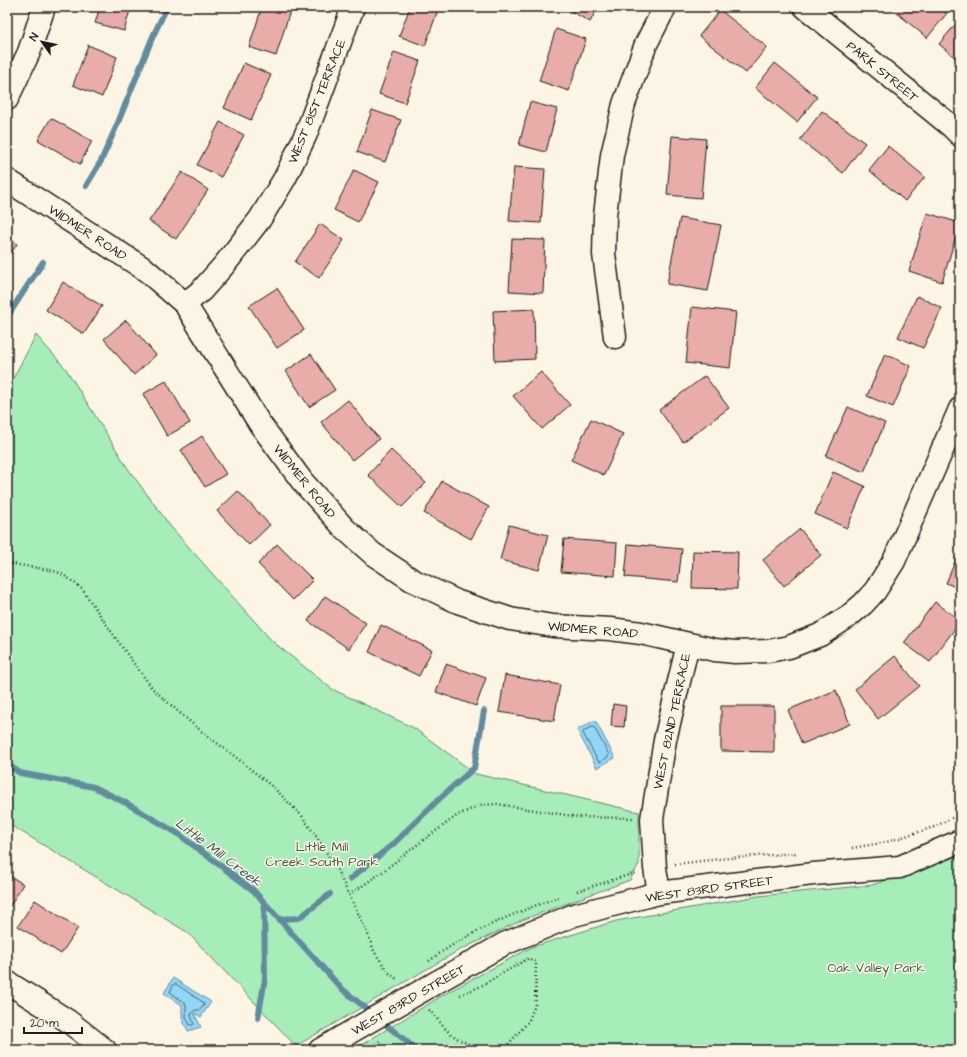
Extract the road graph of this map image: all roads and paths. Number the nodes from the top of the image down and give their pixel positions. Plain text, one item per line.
1 (44, 7) edge
2 (353, 7) edge
3 (665, 7) edge
4 (805, 7) edge
5 (7, 99) edge
6 (960, 135) edge
7 (7, 180) edge
8 (185, 304) junction
9 (615, 337) dead end
10 (960, 409) edge
11 (7, 563) edge
12 (688, 644) junction
13 (652, 819) junction
14 (960, 841) edge
15 (659, 893) junction
16 (348, 895) junction
17 (960, 955) edge
18 (388, 972) dead end
19 (7, 982) edge
20 (459, 995) dead end
21 (436, 1017) dead end
22 (960, 1025) edge
23 (105, 1050) edge
24 (320, 1050) edge
25 (483, 1050) edge
26 (504, 1050) edge

1 - 5 street
2 - 8 street, WEST 81ST TERRACE
3 - 9 street
4 - 6 street, PARK STREET
7 - 8 street, WIDMER ROAD
8 - 12 street, WIDMER ROAD
10 - 12 street, WEST 82ND TERRACE
11 - 16 path
12 - 13 street, WEST 82ND TERRACE
13 - 15 street, WEST 82ND TERRACE
13 - 16 path
14 - 15 street, WEST 83RD STREET
15 - 24 street, WEST 83RD STREET, bridge
16 - 18 path
17 - 22 path
19 - 23 street
20 - 26 path
21 - 25 path

